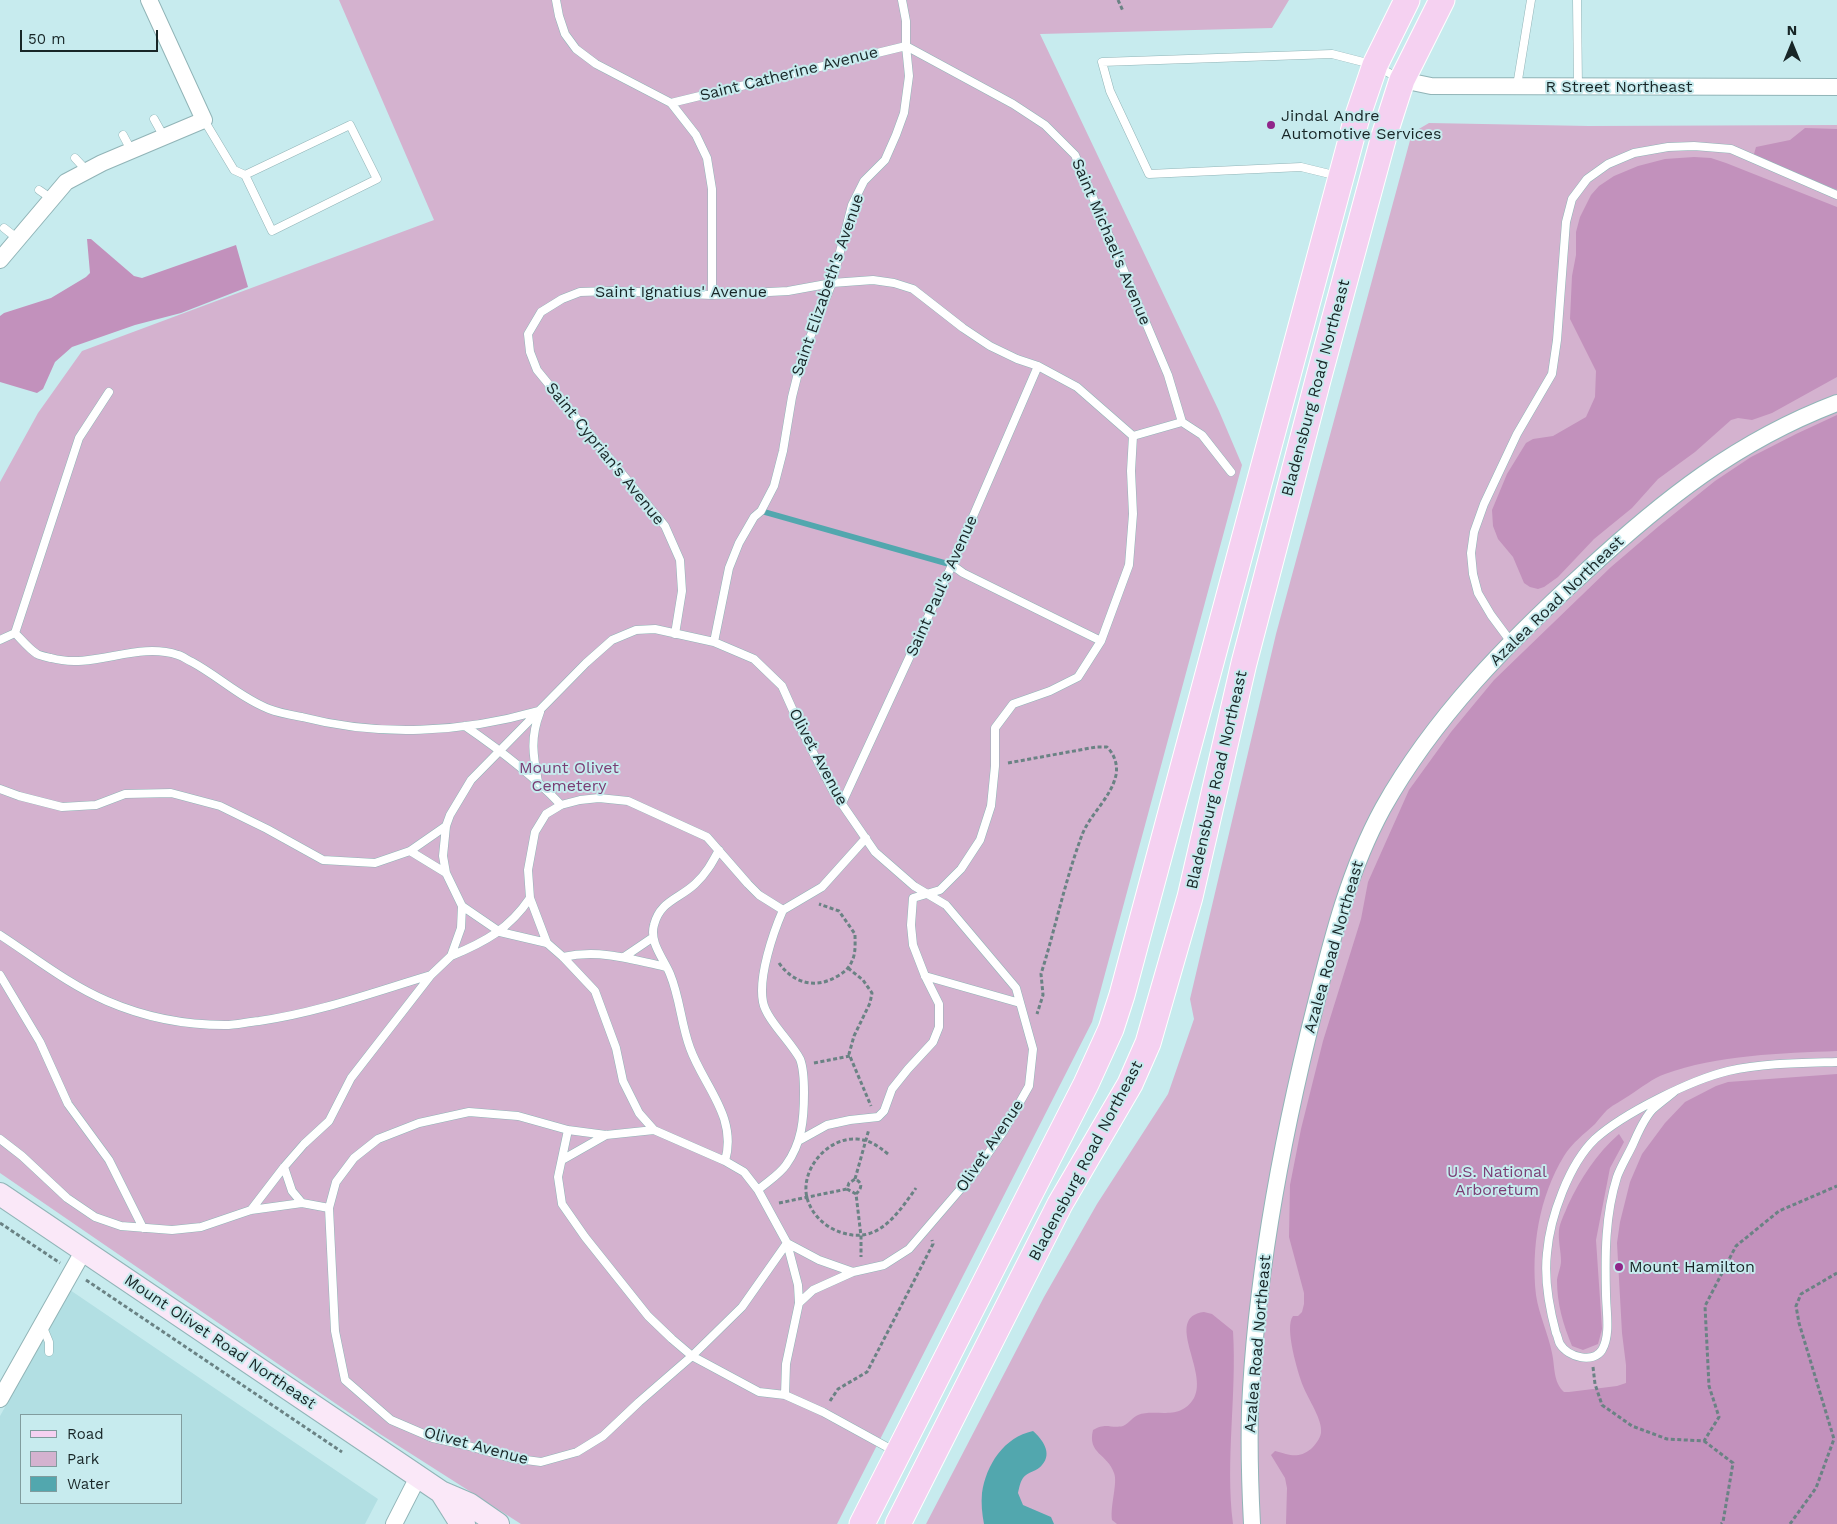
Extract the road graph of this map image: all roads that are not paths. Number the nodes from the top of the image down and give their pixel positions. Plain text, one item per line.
1 (149, 0) edge
2 (556, 0) edge
3 (902, 0) edge
4 (1407, 0) edge
5 (1442, 0) edge
6 (1532, 0) edge
7 (1577, 0) edge
8 (906, 46) junction
9 (1375, 65) junction
10 (1402, 80) junction
11 (1517, 86) junction
12 (1578, 86) junction
13 (1837, 88) edge
14 (671, 103) junction
15 (154, 119) dead end
16 (204, 120) junction
17 (122, 135) dead end
18 (164, 137) junction
19 (131, 150) junction
20 (75, 158) dead end
21 (87, 170) junction
22 (245, 175) junction
23 (1342, 177) junction
24 (1837, 196) edge
25 (4, 228) dead end
26 (18, 239) junction
27 (0, 260) edge
28 (832, 283) junction
29 (712, 294) junction
30 (528, 334) joint
31 (1038, 366) junction
32 (1288, 373) junction
33 (1318, 380) junction
34 (109, 392) dead end
35 (1837, 403) edge
36 (1182, 422) junction
37 (1133, 436) junction
38 (1230, 472) dead end
39 (952, 565) junction
40 (15, 633) junction
41 (675, 634) junction
42 (0, 640) edge
43 (1101, 641) junction
44 (714, 642) junction
45 (1511, 642) junction
46 (541, 710) junction
47 (465, 726) junction
48 (500, 750) junction
49 (538, 782) junction
50 (2, 790) edge
51 (842, 803) junction
52 (561, 805) junction
53 (446, 826) junction
54 (866, 838) junction
55 (719, 850) junction
56 (410, 851) junction
57 (446, 873) junction
58 (928, 894) junction
59 (530, 898) junction
60 (462, 906) junction
61 (783, 910) junction
62 (500, 932) junction
63 (0, 935) edge
64 (652, 938) junction
65 (547, 943) junction
66 (451, 956) junction
67 (563, 956) junction
68 (624, 956) junction
69 (666, 967) junction
70 (0, 975) edge
71 (431, 975) junction
72 (925, 976) junction
73 (1020, 1003) junction
74 (1837, 1062) edge
75 (1675, 1092) junction
76 (568, 1130) junction
77 (654, 1130) junction
78 (606, 1135) junction
79 (0, 1139) edge
80 (800, 1140) junction
81 (562, 1160) junction
82 (724, 1161) junction
83 (284, 1167) junction
84 (758, 1190) junction
85 (0, 1194) edge
86 (302, 1203) junction
87 (329, 1208) junction
88 (251, 1210) junction
89 (143, 1228) junction
90 (787, 1243) junction
91 (84, 1250) junction
92 (856, 1271) junction
93 (798, 1303) junction
94 (42, 1325) junction
95 (50, 1352) dead end
96 (692, 1356) junction
97 (785, 1395) junction
98 (0, 1399) edge
99 (920, 1412) junction
100 (947, 1428) junction
101 (898, 1453) junction
102 (418, 1477) junction
103 (881, 1487) junction
104 (440, 1492) junction
105 (910, 1502) junction
106 (394, 1524) edge
107 (464, 1524) edge
108 (498, 1524) edge
109 (862, 1524) edge
110 (898, 1524) edge
111 (1252, 1524) edge

1 - 16 street
2 - 14 lane
3 - 8 lane
4 - 9 main road, Bladensburg Road Northeast
5 - 10 main road, Bladensburg Road Northeast
6 - 11 lane
7 - 12 lane
8 - 14 lane, Saint Catherine Avenue
8 - 28 lane, Saint Elizabeth's Avenue
8 - 36 lane, Saint Michael's Avenue
9 - 10 lane
9 - 23 main road, Bladensburg Road Northeast
9 - 23 lane
10 - 11 street, R Street Northeast
10 - 33 main road, Bladensburg Road Northeast
11 - 12 street, R Street Northeast
12 - 13 street, R Street Northeast
14 - 29 lane
15 - 18 lane
16 - 18 street
16 - 22 lane
17 - 19 lane
18 - 19 street
19 - 21 street
20 - 21 lane
21 - 26 street
22 - 22 lane
23 - 32 main road, Bladensburg Road Northeast
24 - 45 lane
25 - 26 lane
26 - 27 street
28 - 29 lane, Saint Ignatius' Avenue
28 - 31 lane, Saint Ignatius' Avenue
28 - 44 lane, Saint Elizabeth's Avenue
29 - 30 lane, Saint Ignatius' Avenue
30 - 41 lane, Saint Cyprian's Avenue
31 - 37 lane, Saint Ignatius' Avenue
31 - 39 lane, Saint Paul's Avenue
32 - 33 main road
32 - 99 main road, Bladensburg Road Northeast
33 - 100 main road, Bladensburg Road Northeast
34 - 40 lane
35 - 45 street, Azalea Road Northeast
36 - 37 lane
36 - 38 lane
37 - 43 lane
39 - 43 lane
39 - 51 lane, Saint Paul's Avenue
40 - 42 lane
40 - 47 lane
41 - 44 lane, Olivet Avenue
41 - 46 lane, Olivet Avenue
43 - 58 lane
44 - 51 lane, Olivet Avenue
45 - 111 street, Azalea Road Northeast
46 - 47 lane
46 - 48 lane, Olivet Avenue
46 - 49 lane
47 - 48 lane
48 - 49 lane
48 - 53 lane, Olivet Avenue
49 - 52 lane
50 - 56 lane
51 - 54 lane, Olivet Avenue
52 - 55 lane
52 - 59 lane
53 - 56 lane
53 - 57 lane
54 - 58 lane, Olivet Avenue
54 - 61 lane
55 - 61 lane
55 - 64 lane
56 - 57 lane
57 - 60 lane
58 - 72 lane
58 - 73 lane, Olivet Avenue
59 - 62 lane
59 - 65 lane
60 - 62 lane
60 - 66 lane
61 - 80 lane
62 - 65 lane
62 - 66 lane
63 - 71 lane
64 - 68 lane
64 - 69 lane
65 - 67 lane
66 - 71 lane
67 - 68 lane
67 - 77 lane
68 - 69 lane
69 - 82 lane
70 - 89 lane
71 - 83 lane
72 - 73 lane
72 - 80 lane
73 - 92 lane, Olivet Avenue
74 - 75 lane
75 - 75 lane
76 - 78 lane, Olivet Avenue
76 - 81 lane
76 - 87 lane, Olivet Avenue
77 - 78 lane
77 - 82 lane
78 - 81 lane
79 - 89 lane
80 - 84 lane
81 - 96 lane
82 - 84 lane
83 - 86 lane
83 - 88 lane
84 - 90 lane
85 - 91 main road, Mount Olivet Road Northeast
86 - 87 lane
86 - 88 lane
87 - 96 lane, Olivet Avenue
88 - 89 lane
90 - 92 lane
90 - 93 lane
90 - 96 lane, Olivet Avenue
91 - 94 street
91 - 102 main road, Mount Olivet Road Northeast
92 - 93 lane, Olivet Avenue
93 - 97 lane
94 - 95 lane
94 - 98 street
96 - 97 lane
97 - 101 lane
99 - 100 main road
99 - 101 main road, Bladensburg Road Northeast
100 - 105 main road, Bladensburg Road Northeast
101 - 103 main road, Bladensburg Road Northeast
102 - 104 main road, Mount Olivet Road Northeast
102 - 106 street
103 - 105 main road
103 - 109 main road, Bladensburg Road Northeast
104 - 107 main road, Mount Olivet Road Northeast
104 - 108 main road, Mount Olivet Road Northeast
105 - 110 main road, Bladensburg Road Northeast

